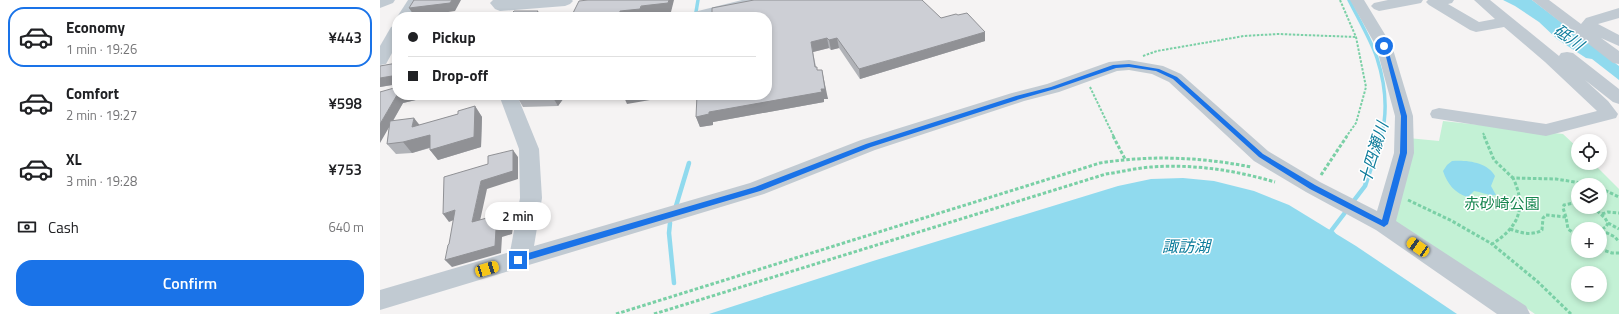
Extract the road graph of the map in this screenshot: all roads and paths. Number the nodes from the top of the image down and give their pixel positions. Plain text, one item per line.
1 (388, 0) edge
2 (414, 0) edge
3 (501, 0) edge
4 (1340, 0) edge
5 (1357, 0) edge
6 (1416, 0) edge
7 (1447, 0) edge
8 (1481, 0) edge
9 (1497, 0) edge
10 (1539, 0) edge
11 (566, 1) edge
12 (751, 1) edge
13 (380, 3) edge
14 (1379, 6) dead end
15 (408, 12) edge
16 (556, 12) edge
17 (710, 12) edge
18 (1619, 13) edge
19 (1592, 21) dead end
20 (1508, 22) junction
21 (1574, 26) junction
22 (1356, 37) junction
23 (392, 39) edge
24 (1619, 41) edge
25 (380, 60) edge
26 (1619, 60) edge
27 (1129, 65) junction
28 (1086, 77) junction
29 (1619, 98) edge
30 (510, 100) edge
31 (1439, 114) dead end
32 (1478, 120) junction
33 (1125, 159) junction
34 (1254, 168) dead end
35 (1513, 178) junction
36 (1571, 181) edge
37 (1281, 184) dead end
38 (1318, 189) junction
39 (1607, 191) edge
40 (1393, 193) junction
41 (1619, 197) edge
42 (1571, 203) edge
43 (1607, 212) edge
44 (1619, 213) edge
45 (1602, 214) edge
46 (1566, 217) junction
47 (1379, 221) junction
48 (1608, 223) joint
49 (1510, 229) junction
50 (1619, 229) edge
51 (1571, 231) edge
52 (1607, 233) edge
53 (1619, 242) edge
54 (1492, 244) junction
55 (1607, 251) edge
56 (1619, 253) edge
57 (521, 254) dead end
58 (380, 300) edge
59 (616, 314) edge
60 (654, 314) edge
61 (1517, 314) edge
62 (1570, 314) edge

1 - 13 street
2 - 15 street
3 - 11 street
4 - 22 path
5 - 40 street
6 - 14 street
7 - 20 street
8 - 20 street
9 - 29 street
10 - 21 street
11 - 16 street
12 - 17 street
18 - 19 street
20 - 32 street
21 - 24 street
21 - 26 street
22 - 27 path
22 - 38 path
23 - 25 street
27 - 28 street
27 - 38 street
28 - 33 path
28 - 58 street
30 - 57 street
31 - 32 street
32 - 35 path
33 - 34 path
33 - 59 path
35 - 36 path
35 - 49 path
37 - 60 path
38 - 47 street
39 - 41 path
40 - 47 street
40 - 54 path
42 - 46 path
43 - 44 path
45 - 48 path
46 - 49 path
46 - 51 path
47 - 61 street
48 - 50 path
49 - 54 path
52 - 53 path
54 - 62 path
55 - 56 path

